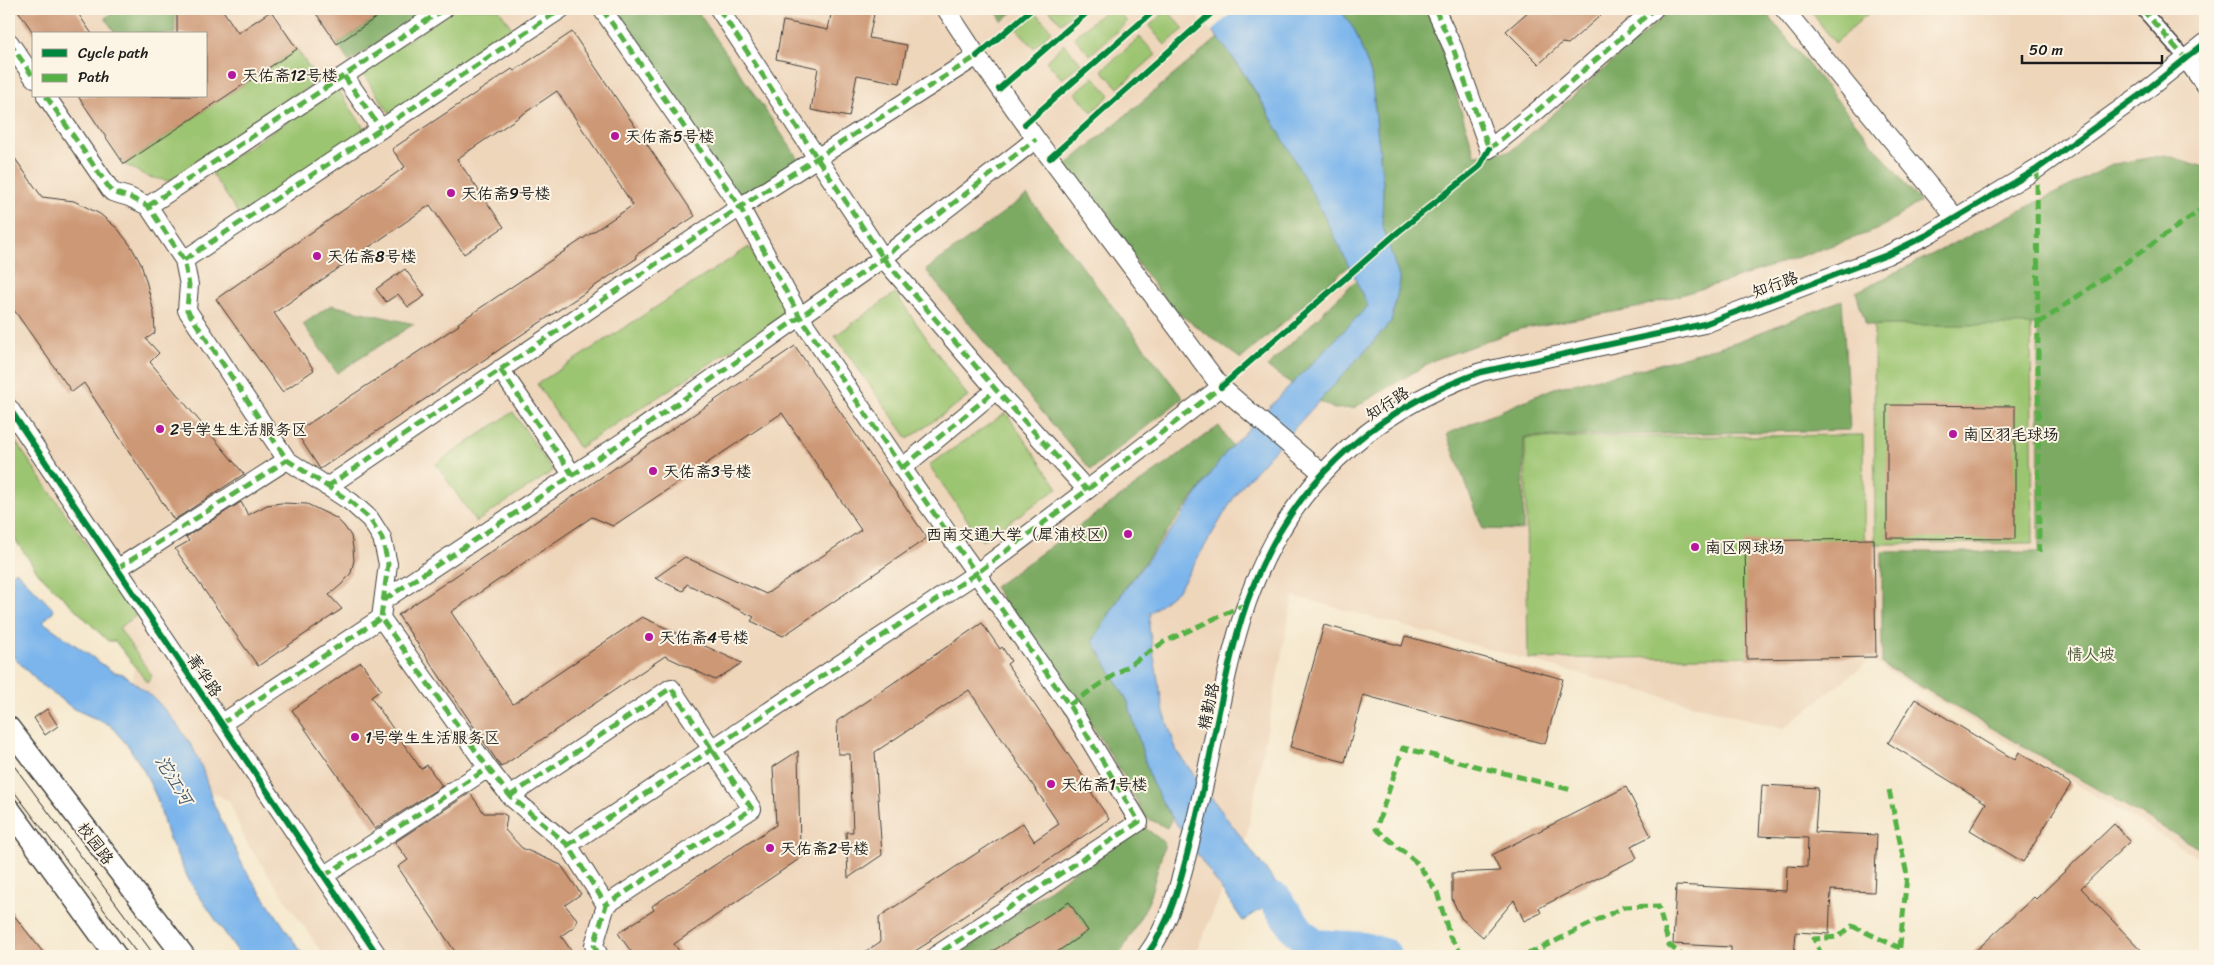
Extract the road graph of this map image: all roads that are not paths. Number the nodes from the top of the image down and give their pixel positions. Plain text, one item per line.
1 (444, 9) edge
2 (561, 9) edge
3 (602, 9) edge
4 (718, 9) edge
5 (946, 9) edge
6 (1435, 9) edge
7 (1654, 9) edge
8 (1784, 9) edge
9 (2142, 9) edge
10 (9, 42) edge
11 (2205, 43) edge
12 (977, 56) junction
13 (2186, 60) junction
14 (32, 75) edge
15 (344, 76) junction
16 (2205, 85) edge
17 (47, 98) edge
18 (381, 129) junction
19 (1036, 139) junction
20 (816, 157) junction
21 (148, 206) junction
22 (740, 207) junction
23 (1955, 218) junction
24 (883, 258) junction
25 (184, 260) junction
26 (800, 317) junction
27 (500, 369) junction
28 (1221, 387) junction
29 (996, 390) junction
30 (9, 408) edge
31 (287, 460) junction
32 (902, 468) junction
33 (1322, 473) junction
34 (572, 474) junction
35 (326, 487) junction
36 (1087, 490) junction
37 (117, 569) junction
38 (977, 573) junction
39 (384, 600) junction
40 (382, 618) junction
41 (221, 724) junction
42 (9, 728) edge
43 (713, 750) junction
44 (488, 768) junction
45 (510, 796) junction
46 (9, 809) edge
47 (568, 845) junction
48 (324, 876) junction
49 (606, 905) junction
50 (116, 956) edge
51 (184, 956) edge
52 (378, 956) edge
53 (599, 956) edge
54 (935, 956) edge
55 (1146, 956) edge

1 - 15 street
2 - 18 street
3 - 22 street
4 - 20 street
5 - 12 street
6 - 7 street
8 - 23 street
9 - 13 street
10 - 14 street
11 - 13 street, 知行路
12 - 19 street
12 - 20 street
13 - 16 street
13 - 23 street, 知行路
15 - 18 street
15 - 21 street
17 - 21 street
18 - 25 street
19 - 24 street
19 - 28 street
20 - 22 street
20 - 24 street
21 - 25 street
22 - 26 street
22 - 27 street
23 - 33 street, 知行路
24 - 26 street
24 - 29 street
25 - 31 street
26 - 32 street
26 - 34 street
27 - 34 street
27 - 35 street
28 - 33 street
28 - 36 street
29 - 32 street
29 - 36 street
30 - 37 street, 菁华路
31 - 35 street
31 - 37 street
32 - 38 street
33 - 55 street, 精勤路
34 - 39 street
35 - 39 street
36 - 38 street
37 - 41 street, 菁华路
38 - 43 street
38 - 54 street
39 - 40 street
40 - 41 street
40 - 44 street
41 - 48 street, 菁华路
42 - 51 street, 校园路
43 - 45 street
43 - 47 street
43 - 49 street
44 - 45 street
44 - 48 street
45 - 47 street
46 - 50 street
47 - 49 street
48 - 52 street, 菁华路
49 - 53 street

